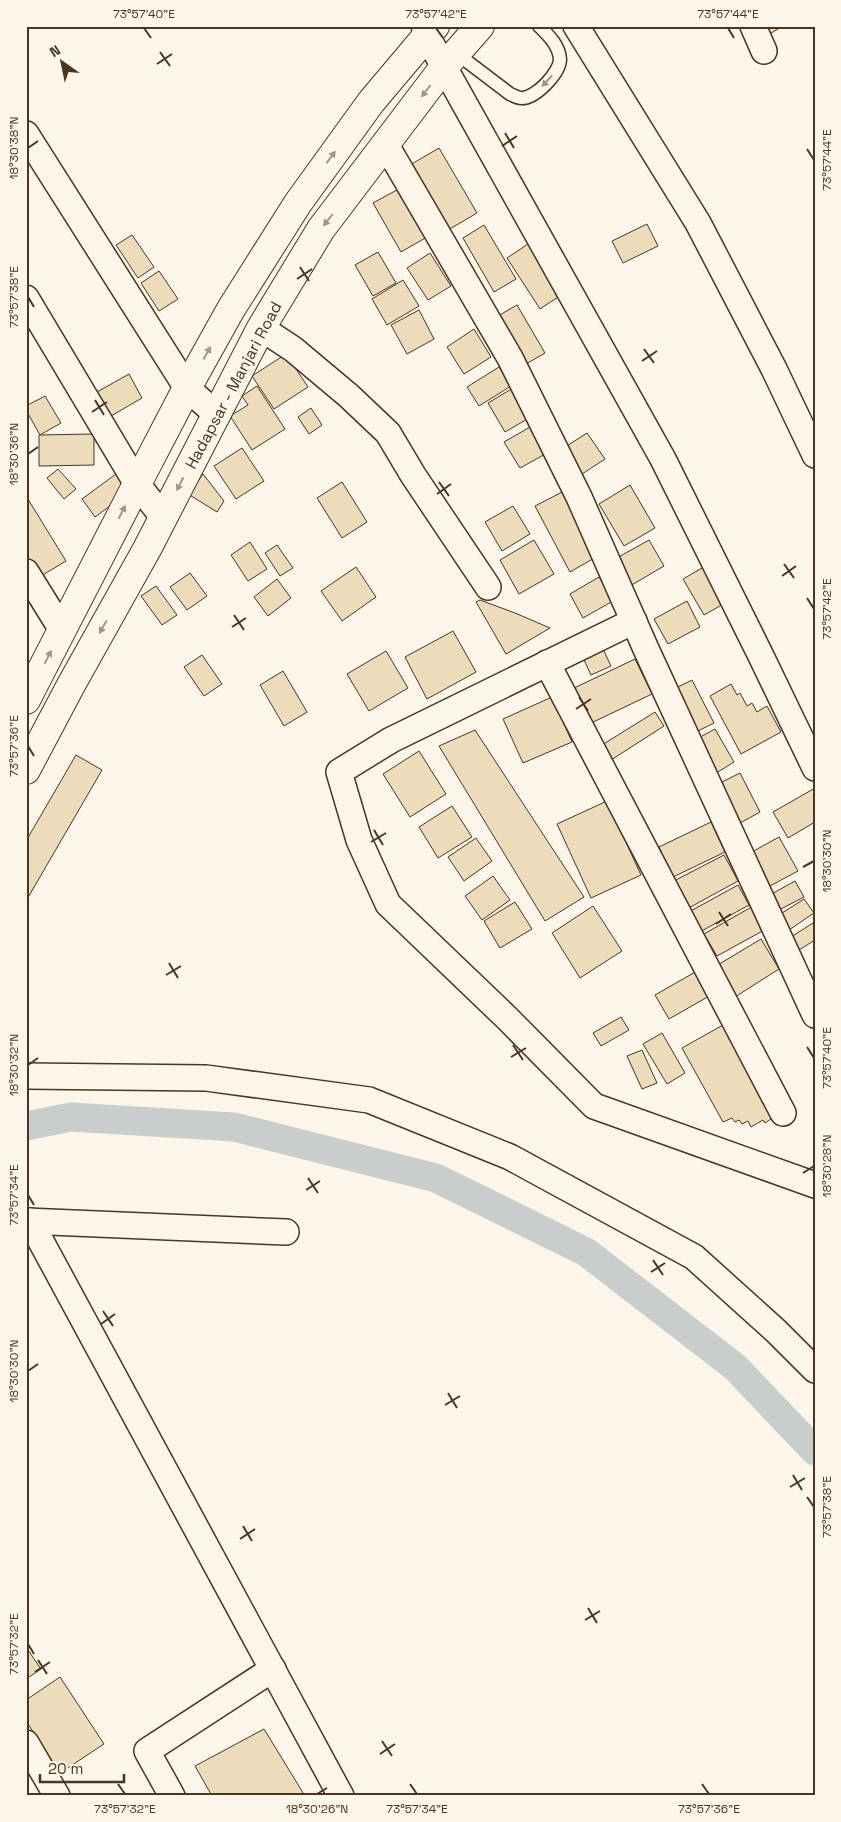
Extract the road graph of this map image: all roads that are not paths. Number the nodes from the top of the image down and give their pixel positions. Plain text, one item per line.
1 (480, 26) edge
2 (539, 26) edge
3 (576, 26) edge
4 (753, 26) edge
5 (429, 30) edge
6 (764, 51) dead end
7 (450, 60) junction
8 (26, 134) edge
9 (386, 145) junction
10 (26, 298) edge
11 (261, 328) junction
12 (187, 388) junction
13 (216, 414) junction
14 (815, 456) edge
15 (137, 484) junction
16 (163, 516) junction
17 (26, 572) edge
18 (488, 587) dead end
19 (634, 621) junction
20 (62, 630) junction
21 (547, 663) junction
22 (26, 700) edge
23 (815, 768) edge
24 (26, 770) edge
25 (815, 1015) edge
26 (26, 1076) edge
27 (783, 1113) dead end
28 (815, 1185) edge
29 (28, 1221) edge
30 (286, 1232) dead end
31 (815, 1370) edge
32 (273, 1669) junction
33 (26, 1743) edge
34 (58, 1796) edge
35 (172, 1796) edge
36 (341, 1796) edge

1 - 7 main road, Hadapsar - Manjari Road
2 -> 7 lane
3 - 14 street
4 - 6 street
5 - 7 street
12 -> 5 main road
7 -> 9 main road, Hadapsar - Manjari Road
7 - 23 street
8 - 12 street
9 -> 11 main road, Hadapsar - Manjari Road
9 - 19 street
10 - 15 street
11 - 13 main road, Hadapsar - Manjari Road
11 - 18 street
12 - 13 street
12 - 15 main road
13 -> 16 main road, Hadapsar - Manjari Road
15 - 16 street
20 -> 15 main road
16 -> 24 main road, Hadapsar - Manjari Road
17 - 20 street
19 - 21 street
19 - 25 street
22 -> 20 main road
21 - 27 street
21 - 28 street
26 - 31 street
29 - 30 street
29 - 32 street
32 - 35 street
32 - 36 street
33 - 34 street

